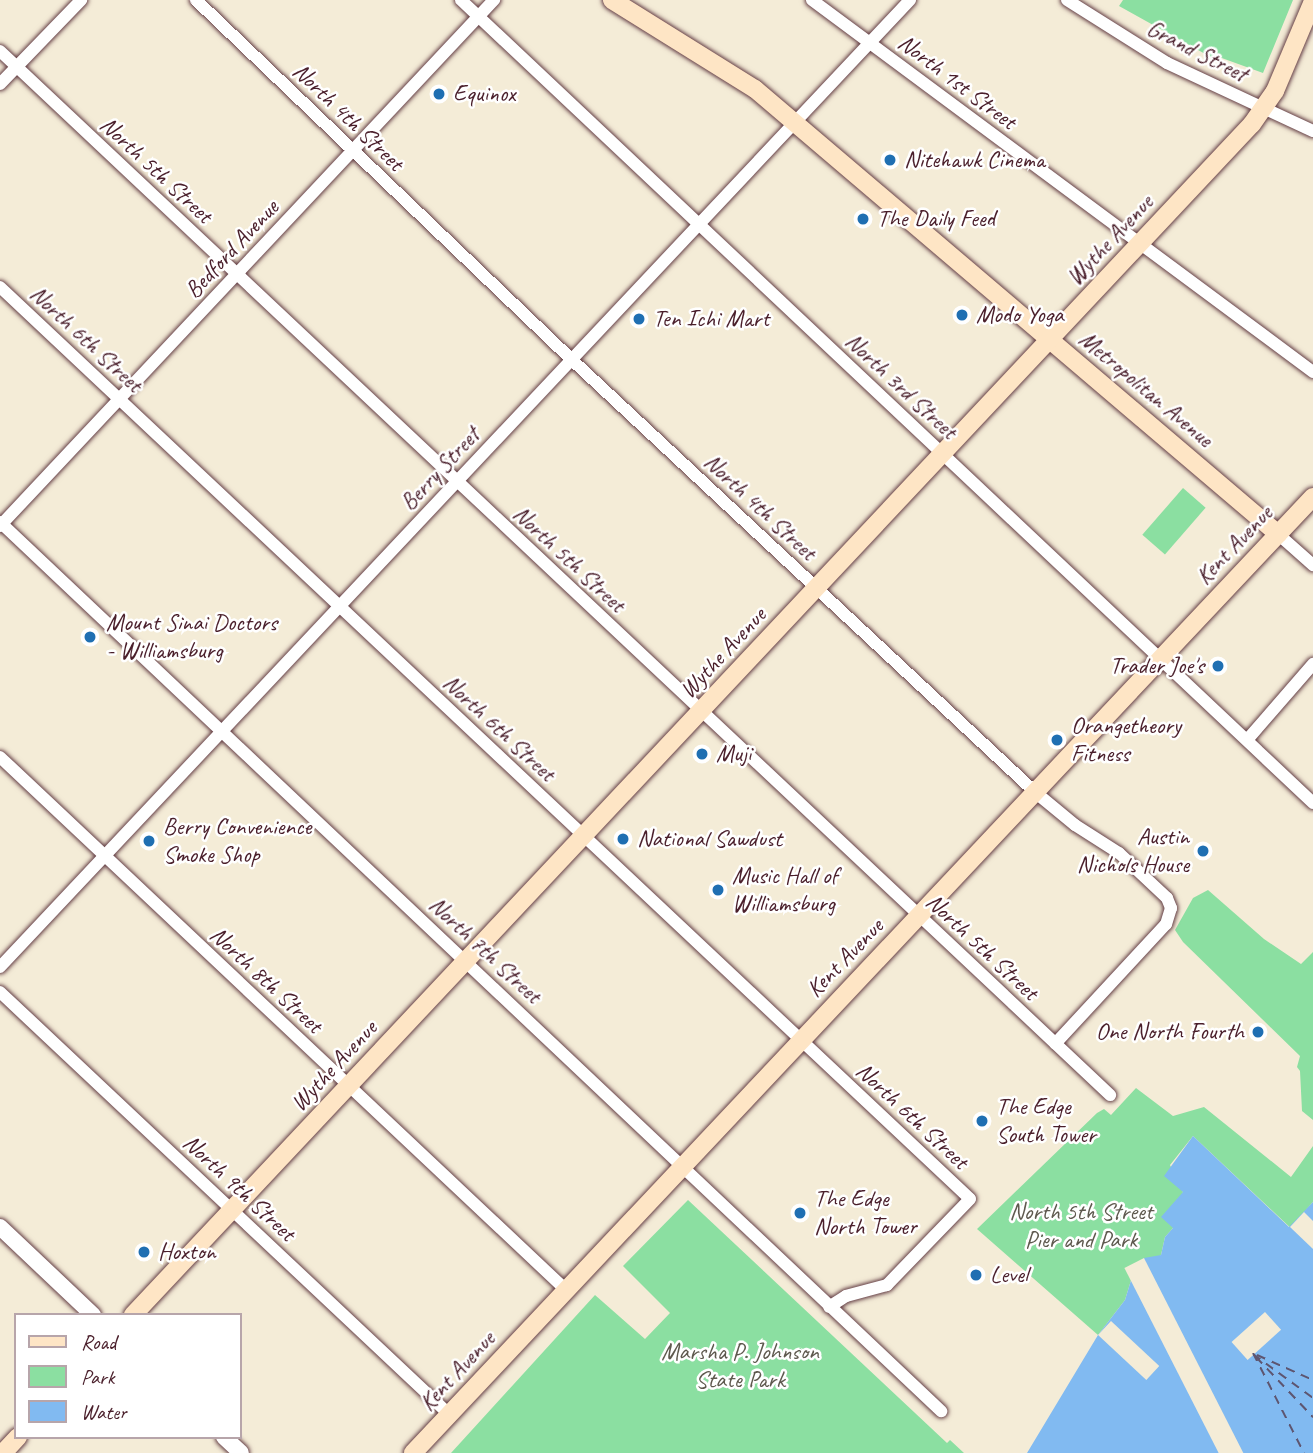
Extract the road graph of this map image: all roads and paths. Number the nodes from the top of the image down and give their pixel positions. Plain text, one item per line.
1 (80, 0) edge
2 (197, 0) edge
3 (461, 0) edge
4 (494, 0) edge
5 (612, 0) edge
6 (812, 0) edge
7 (910, 0) edge
8 (1067, 0) edge
9 (1313, 1) edge
10 (478, 16) junction
11 (869, 43) junction
12 (0, 51) edge
13 (16, 66) junction
14 (0, 84) edge
15 (1264, 108) junction
16 (795, 122) junction
17 (1313, 131) edge
18 (353, 150) junction
19 (699, 224) junction
20 (1140, 244) junction
21 (237, 274) junction
22 (0, 287) edge
23 (1050, 340) junction
24 (571, 359) junction
25 (1313, 372) edge
26 (119, 399) junction
27 (943, 454) junction
28 (456, 482) junction
29 (1313, 497) edge
30 (1, 524) edge
31 (1278, 534) junction
32 (1313, 565) edge
33 (816, 589) junction
34 (340, 606) junction
35 (1159, 658) junction
36 (1313, 664) edge
37 (700, 712) junction
38 (222, 731) junction
39 (1247, 740) junction
40 (0, 757) edge
41 (1035, 792) junction
42 (1313, 803) edge
43 (584, 836) junction
44 (105, 856) junction
45 (919, 916) junction
46 (466, 961) junction
47 (0, 967) edge
48 (0, 992) edge
49 (800, 1041) junction
50 (1055, 1044) junction
51 (349, 1086) junction
52 (1110, 1095) dead end
53 (683, 1167) junction
54 (232, 1210) junction
55 (0, 1227) edge
56 (566, 1290) junction
57 (830, 1307) junction
58 (91, 1313) edge
59 (135, 1313) edge
60 (941, 1411) dead end
61 (450, 1415) junction
62 (16, 1439) edge
63 (226, 1439) edge
64 (3, 1453) edge
65 (240, 1453) edge
66 (414, 1453) edge

1 - 13 street
2 - 18 street, North 4th Street
3 - 10 street, North 3rd Street
4 - 10 street, Bedford Avenue
5 - 16 main road, Metropolitan Avenue
6 - 11 street, North 1st Street
7 - 11 street, Berry Street
8 - 15 street, Grand Street
9 - 15 main road, Wythe Avenue
10 - 18 street, Bedford Avenue
10 - 19 street, North 3rd Street
11 - 16 street, Berry Street
11 - 20 street, North 1st Street
12 - 13 street, North 5th Street
13 - 14 street
13 - 21 street, North 5th Street
15 - 17 street, Grand Street
15 - 20 main road, Wythe Avenue
16 - 19 street, Berry Street
16 - 23 main road, Metropolitan Avenue
18 - 21 street, Bedford Avenue
18 - 24 street, North 4th Street
19 - 24 street, Berry Street
19 - 27 street, North 3rd Street
20 - 23 main road, Wythe Avenue
20 - 25 street, North 1st Street
21 - 26 street, Bedford Avenue
21 - 28 street, North 5th Street
22 - 26 street, North 6th Street
23 - 27 main road, Wythe Avenue
23 - 31 main road, Metropolitan Avenue
24 - 28 street, Berry Street
24 - 33 street, North 4th Street
26 - 30 street, Bedford Avenue
26 - 34 street, North 6th Street
27 - 33 main road, Wythe Avenue
27 - 35 street, North 3rd Street
28 - 34 street, Berry Street
28 - 37 street, North 5th Street
29 - 31 main road, Kent Avenue
30 - 38 street, North 7th Street
31 - 32 street, Metropolitan Avenue
31 - 35 main road, Kent Avenue
33 - 37 main road, Wythe Avenue
33 - 41 street, North 4th Street
34 - 38 street, Berry Street
34 - 43 street, North 6th Street
35 - 39 street, North 3rd Street
35 - 41 main road, Kent Avenue
36 - 39 street
37 - 43 main road, Wythe Avenue
37 - 45 street, North 5th Street
38 - 44 street, Berry Street
38 - 46 street, North 7th Street
39 - 42 street, North 3rd Street
40 - 44 street, North 8th Street
41 - 45 main road, Kent Avenue
41 - 50 street, North 4th Street
43 - 46 main road, Wythe Avenue
43 - 49 street, North 6th Street
44 - 47 street, Berry Street
44 - 51 street, North 8th Street
45 - 49 main road, Kent Avenue
45 - 50 street, North 5th Street
46 - 51 main road, Wythe Avenue
46 - 53 street, North 7th Street
48 - 54 street, North 9th Street
49 - 53 main road, Kent Avenue
49 - 57 street, North 6th Street
50 - 52 street, North 5th Street
51 - 54 main road, Wythe Avenue
51 - 56 street, North 8th Street
53 - 56 main road, Kent Avenue
53 - 57 street, North 7th Street
54 - 59 main road, Wythe Avenue
54 - 61 street, North 9th Street
55 - 58 street
56 - 61 main road, Kent Avenue
57 - 60 street, North 7th Street
61 - 66 main road, Kent Avenue
62 - 64 main road
63 - 65 street

